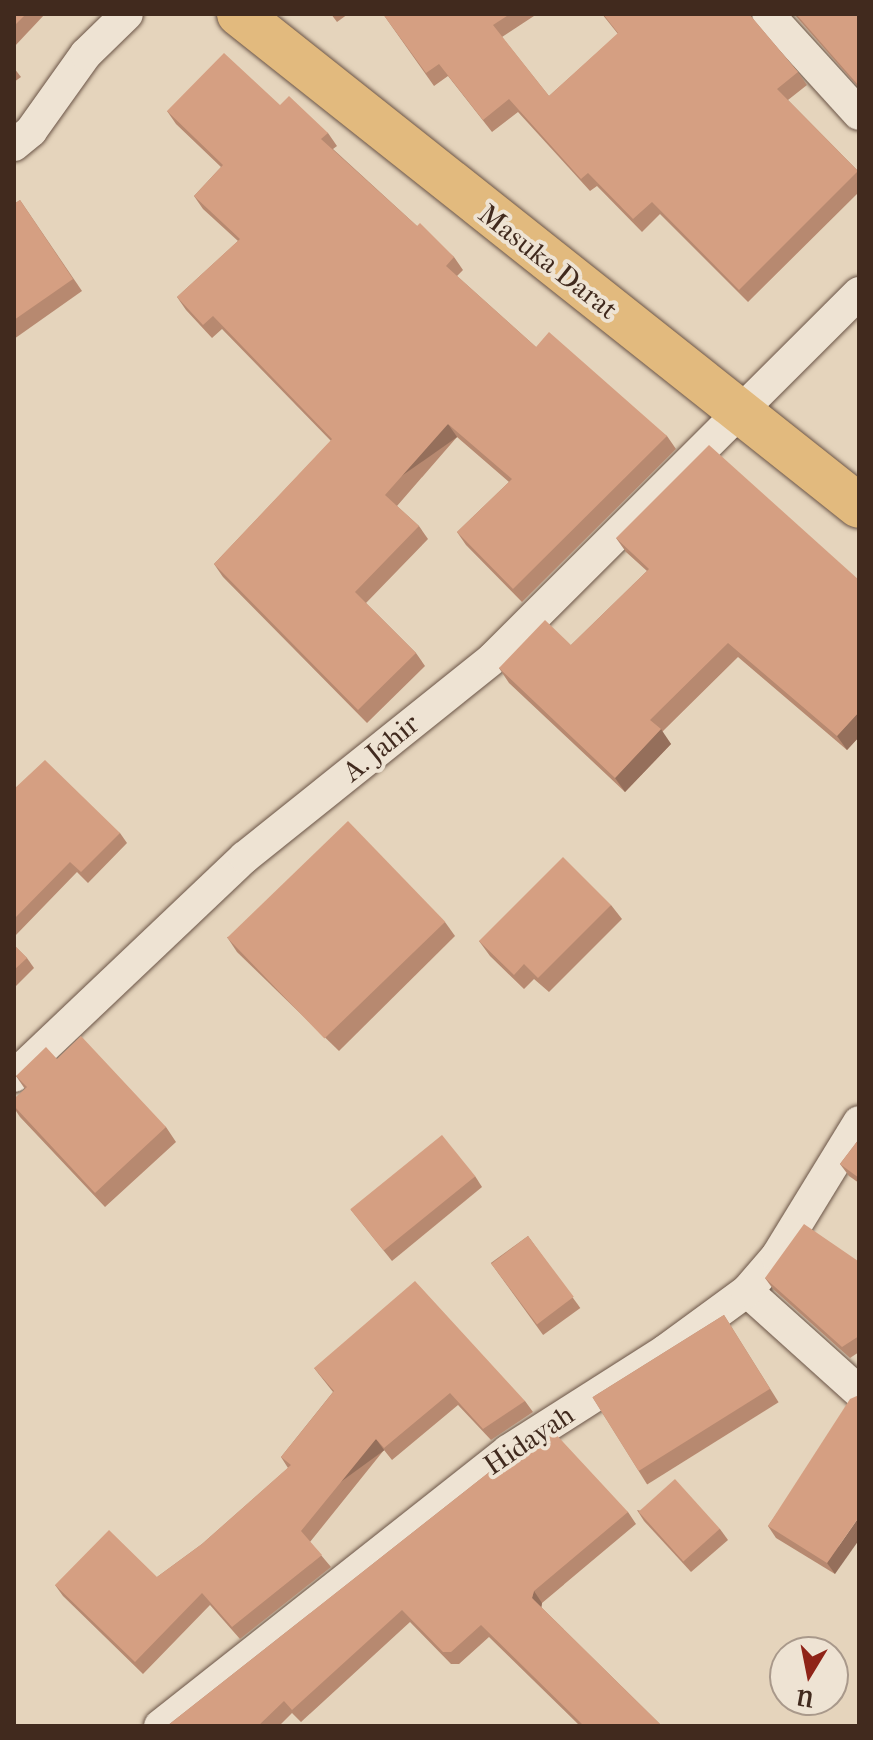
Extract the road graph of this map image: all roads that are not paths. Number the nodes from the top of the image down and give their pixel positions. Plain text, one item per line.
1 (127, 14) edge
2 (239, 14) edge
3 (768, 14) edge
4 (859, 114) edge
5 (14, 145) edge
6 (859, 293) edge
7 (739, 410) junction
8 (859, 506) edge
9 (14, 1076) edge
10 (859, 1122) edge
11 (747, 1291) junction
12 (859, 1392) edge
13 (160, 1726) edge

1 - 5 street
2 - 7 main road, Masuka Darat
3 - 4 street
6 - 7 street, A. Jahir
7 - 8 main road, Masuka Darat
7 - 9 street, A. Jahir
10 - 11 street, Hidayah
11 - 12 street
11 - 13 street, Hidayah

